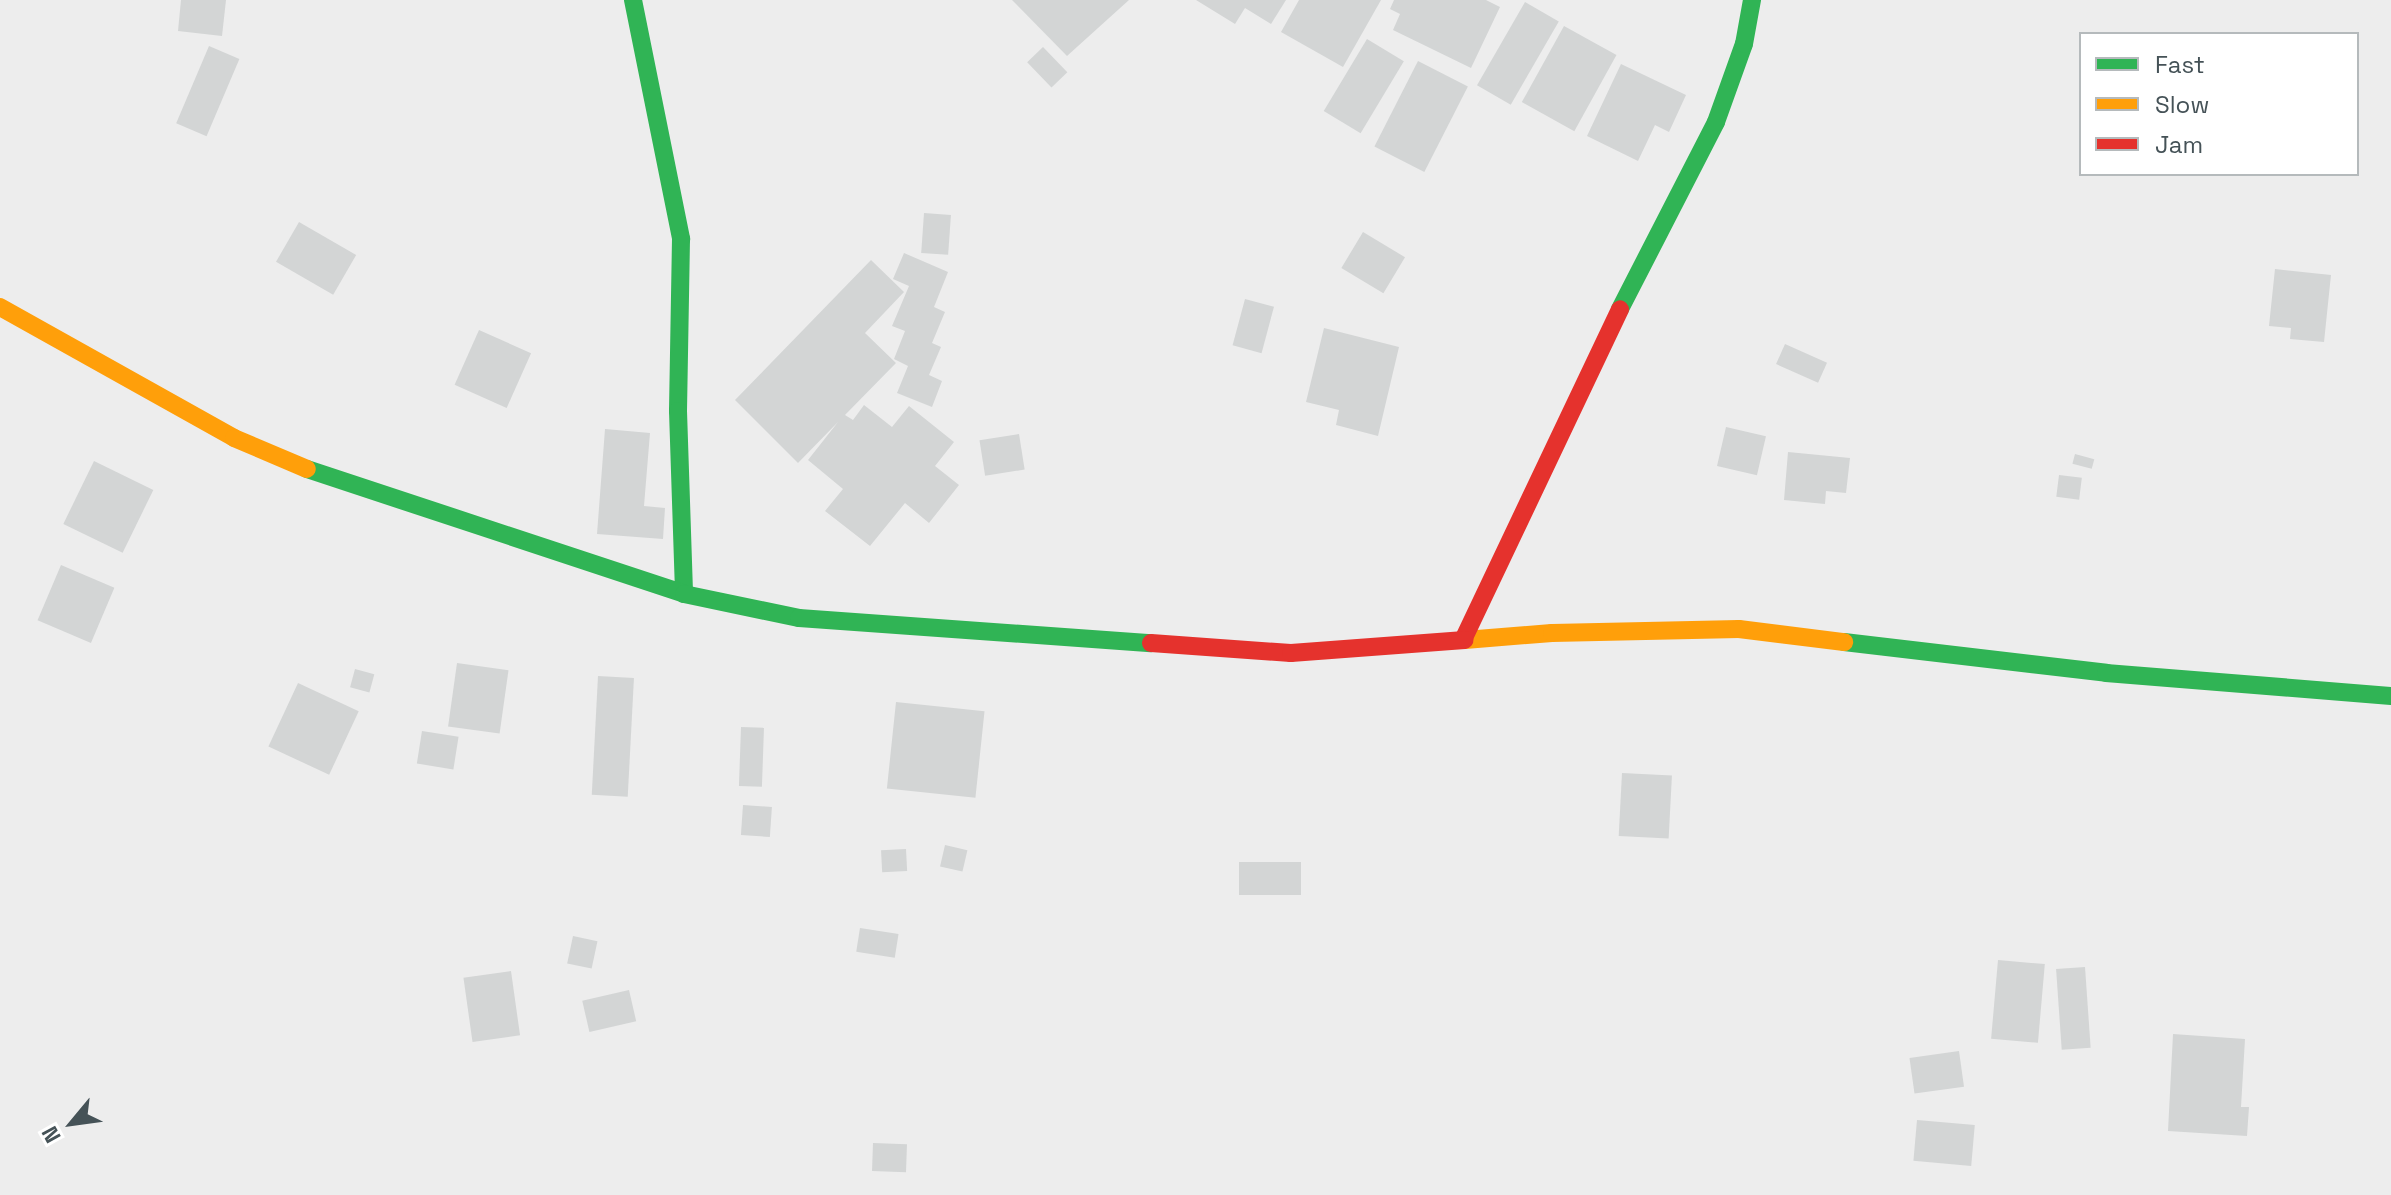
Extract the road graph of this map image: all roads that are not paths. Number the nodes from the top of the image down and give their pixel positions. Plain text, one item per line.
1 (633, 0) edge
2 (1752, 0) edge
3 (0, 307) edge
4 (684, 594) junction
5 (1463, 640) junction
6 (2391, 696) edge

1 - 4 street
2 - 5 street
3 - 4 street
4 - 5 street
5 - 6 street

